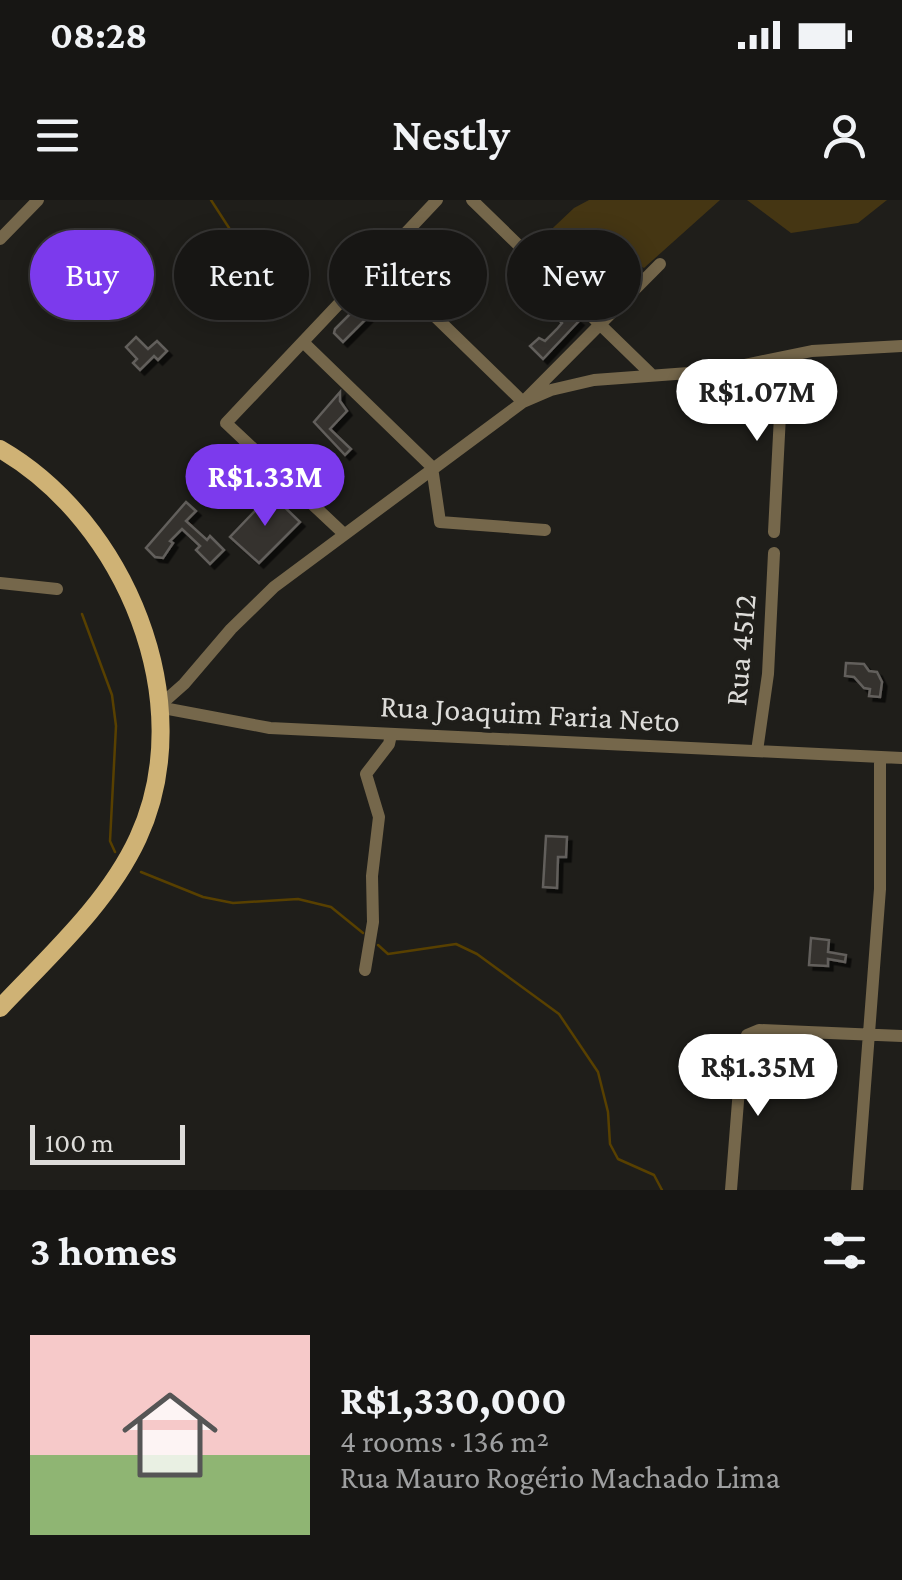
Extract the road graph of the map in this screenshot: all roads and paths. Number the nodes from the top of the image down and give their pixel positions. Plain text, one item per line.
1 (38, 200) edge
2 (438, 200) edge
3 (472, 200) edge
4 (409, 230) edge
5 (0, 239) edge
6 (660, 264) dead end
7 (329, 315) edge
8 (439, 320) edge
9 (600, 324) junction
10 (303, 342) junction
11 (902, 346) edge
12 (783, 358) junction
13 (651, 374) junction
14 (523, 402) junction
15 (0, 449) edge
16 (432, 467) junction
17 (545, 530) dead end
18 (774, 532) dead end
19 (344, 534) junction
20 (774, 553) dead end
21 (0, 583) edge
22 (57, 589) dead end
23 (158, 706) junction
24 (391, 734) junction
25 (757, 751) junction
26 (880, 757) junction
27 (902, 758) edge
28 (365, 970) dead end
29 (0, 1008) edge
30 (869, 1033) junction
31 (902, 1036) edge
32 (730, 1190) edge
33 (857, 1190) edge

1 - 5 street
2 - 4 street
3 - 9 street
6 - 9 street
7 - 10 street
8 - 14 street
9 - 13 street
9 - 14 street
10 - 16 street
10 - 19 street
11 - 12 street
12 - 13 street
12 - 18 street
13 - 14 street
14 - 16 street
15 - 23 main road
16 - 17 street
16 - 19 street
19 - 23 street
20 - 25 street, Rua 4512
21 - 22 street
23 - 24 street, Rua Joaquim Faria Neto
23 - 29 main road
24 - 25 street, Rua Joaquim Faria Neto
24 - 28 street
25 - 26 street, Rua Joaquim Faria Neto
26 - 27 street, Rua Joaquim Faria Neto
26 - 30 street
30 - 31 street
30 - 32 street
30 - 33 street

